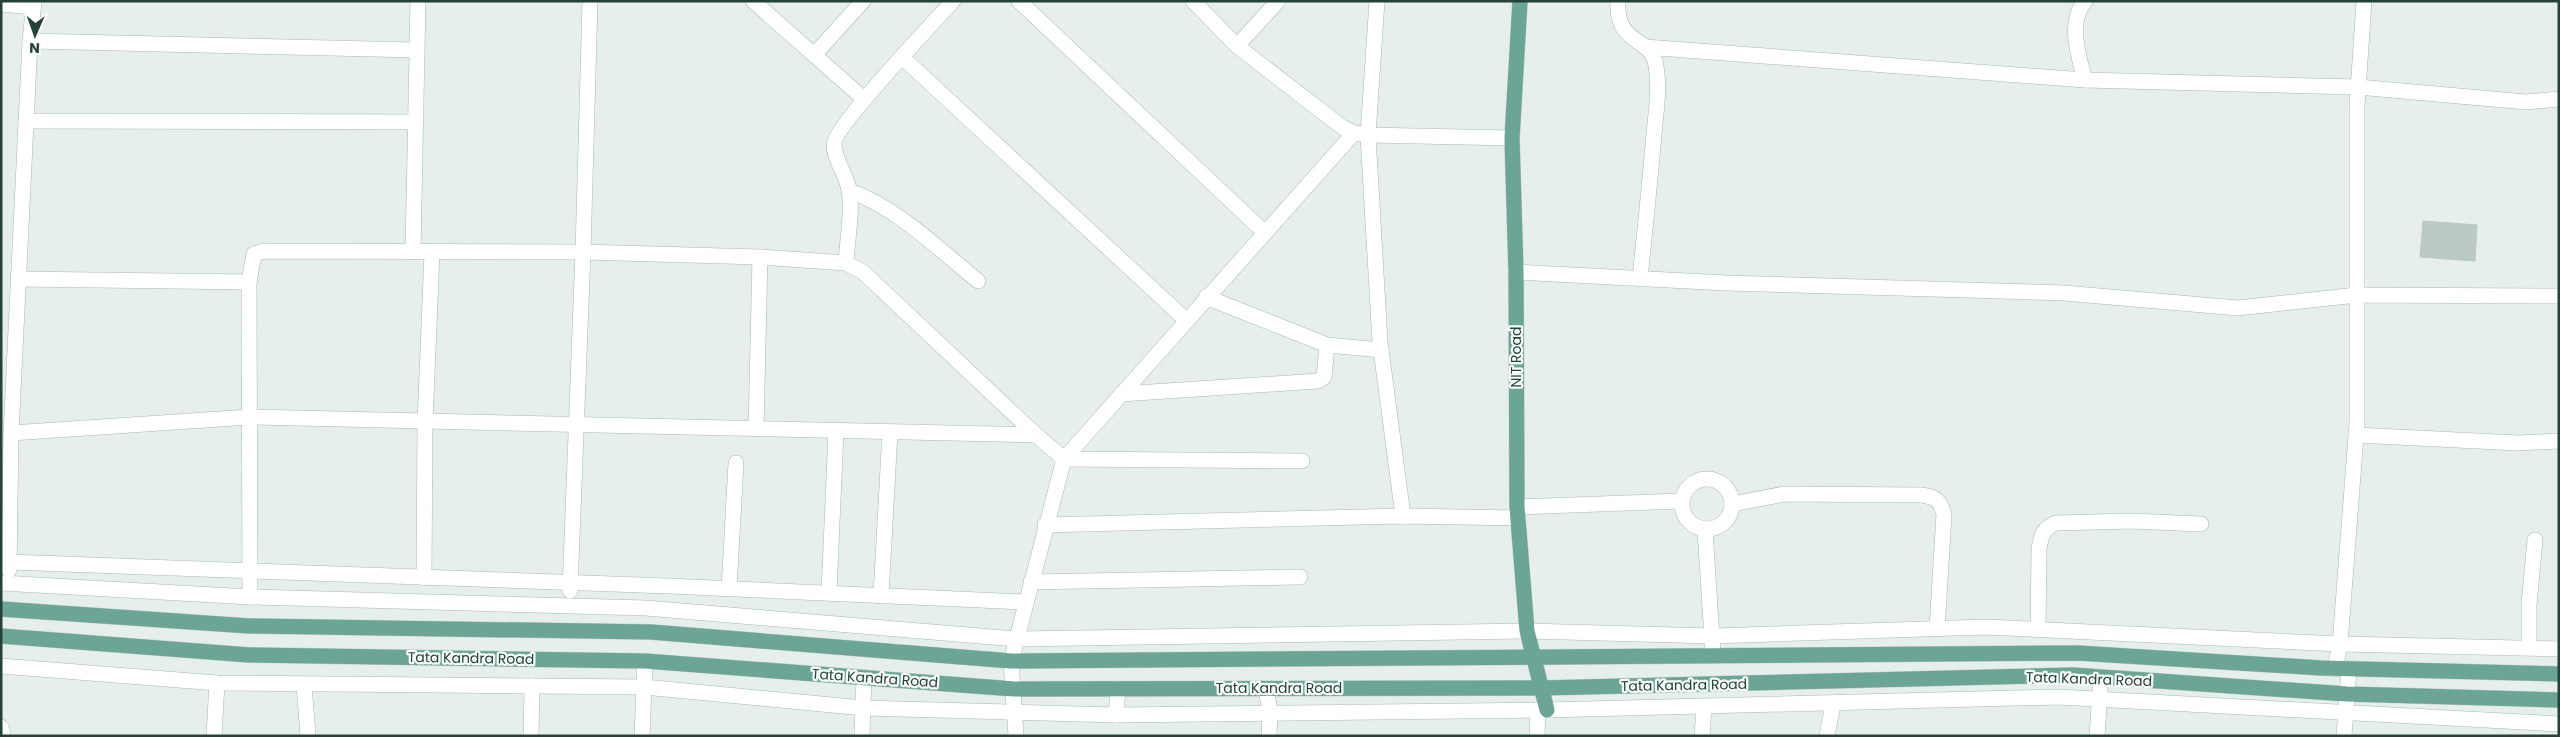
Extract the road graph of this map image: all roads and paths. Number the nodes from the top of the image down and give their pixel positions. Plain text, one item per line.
1 (418, 1) edge
2 (753, 1) edge
3 (864, 1) edge
4 (953, 1) edge
5 (1018, 1) edge
6 (1278, 1) edge
7 (1377, 1) edge
8 (1520, 1) edge
9 (1618, 1) edge
10 (2085, 1) edge
11 (2364, 1) edge
12 (586, 2) edge
13 (1196, 2) edge
14 (1, 4) edge
15 (34, 4) edge
16 (771, 7) edge
17 (30, 41) junction
18 (1237, 46) junction
19 (1645, 47) junction
20 (416, 50) junction
21 (814, 55) junction
22 (903, 58) junction
23 (2085, 80) junction
24 (2358, 88) junction
25 (864, 99) junction
26 (2559, 99) edge
27 (26, 121) junction
28 (415, 122) junction
29 (1361, 134) junction
30 (1512, 138) junction
31 (850, 191) junction
32 (1264, 232) junction
33 (413, 252) junction
34 (583, 252) junction
35 (432, 253) junction
36 (760, 257) junction
37 (846, 263) junction
38 (1516, 272) junction
39 (1640, 278) junction
40 (18, 279) junction
41 (249, 282) junction
42 (978, 282) dead end
43 (2357, 295) junction
44 (2559, 296) edge
45 (1206, 297) junction
46 (1186, 320) junction
47 (1327, 345) junction
48 (1381, 350) junction
49 (1121, 394) junction
50 (250, 418) junction
51 (425, 422) junction
52 (576, 425) junction
53 (756, 429) junction
54 (836, 431) junction
55 (890, 432) junction
56 (11, 433) junction
57 (1036, 435) junction
58 (2356, 435) junction
59 (2559, 441) edge
60 (1064, 459) junction
61 (1302, 460) dead end
62 (736, 463) dead end
63 (1681, 501) junction
64 (1732, 504) junction
65 (1517, 512) junction
66 (1403, 516) junction
67 (2201, 524) dead end
68 (1045, 525) junction
69 (1705, 530) junction
70 (2535, 540) dead end
71 (9, 562) junction
72 (250, 572) junction
73 (1300, 577) dead end
74 (424, 578) junction
75 (1031, 582) junction
76 (5, 583) edge
77 (570, 583) junction
78 (729, 589) junction
79 (829, 594) junction
80 (881, 596) junction
81 (250, 597) junction
82 (1026, 602) junction
83 (568, 605) junction
84 (1, 609) edge
85 (1937, 628) junction
86 (2038, 630) junction
87 (1527, 631) junction
88 (1, 636) edge
89 (1713, 636) junction
90 (1016, 639) junction
91 (2340, 644) junction
92 (2529, 648) junction
93 (2559, 649) edge
94 (1713, 654) junction
95 (1534, 655) junction
96 (645, 660) junction
97 (1011, 661) junction
98 (1, 666) edge
99 (2342, 669) junction
100 (2559, 674) edge
101 (2101, 677) junction
102 (864, 678) junction
103 (217, 683) junction
104 (304, 684) junction
105 (532, 686) junction
106 (644, 687) junction
107 (1266, 688) junction
108 (1542, 688) junction
109 (1014, 689) junction
110 (1118, 689) junction
111 (2282, 689) junction
112 (2347, 694) junction
113 (2100, 700) junction
114 (2559, 700) edge
115 (1833, 704) junction
116 (1704, 706) junction
117 (864, 708) junction
118 (1543, 710) junction
119 (2282, 710) junction
120 (1014, 712) junction
121 (1270, 712) junction
122 (2346, 714) junction
123 (1116, 715) junction
124 (2559, 724) edge
125 (1, 727) edge
126 (862, 734) dead end
127 (3, 736) edge
128 (214, 736) edge
129 (308, 736) edge
130 (531, 736) edge
131 (642, 736) edge
132 (1016, 736) edge
133 (1270, 736) edge
134 (1537, 736) edge
135 (1702, 736) edge
136 (1827, 736) edge
137 (2097, 736) edge
138 (2344, 736) edge

1 - 20 street
2 - 16 street
3 - 21 street
4 - 22 street
5 - 32 street
6 - 18 street
7 - 29 street
8 - 30 main road, NIT Road
9 - 19 street
10 - 23 street
11 - 24 street
12 - 34 street
13 - 18 street
14 - 15 street
15 - 17 street
16 - 21 street
17 - 20 street
17 - 27 street
18 - 29 street
19 - 23 street
19 - 39 street
20 - 28 street
21 - 25 street
22 - 25 street
22 - 46 street
23 - 24 street
24 - 26 street
24 - 43 street
25 - 31 street
27 - 28 street
27 - 40 street
28 - 33 street
29 - 30 street
29 - 32 street
29 - 48 street
30 - 38 main road, NIT Road
31 - 37 street
31 - 42 street
32 - 45 street
33 - 35 street
33 - 41 street
34 - 35 street
34 - 36 street
34 - 52 street
35 - 51 street
36 - 37 street
36 - 53 street
37 - 57 street
38 - 39 street
38 - 65 main road, NIT Road
39 - 43 street
40 - 41 street
40 - 56 street
41 - 50 street
43 - 44 street
43 - 58 street
45 - 46 street
45 - 47 street
46 - 49 street
47 - 48 street
47 - 49 street
48 - 66 street
49 - 60 street
50 - 51 street
50 - 56 street
50 - 72 street
51 - 52 street
51 - 74 street
52 - 53 street
52 - 77 street
53 - 54 street
54 - 55 street
54 - 79 street
55 - 57 street
55 - 80 street
56 - 71 street
57 - 60 street
58 - 59 street
58 - 91 street
60 - 61 street
60 - 68 street
62 - 78 street
63 - 64 street
63 - 65 street
63 - 69 street
64 - 69 street
64 - 85 street
65 - 66 street
65 - 87 main road, NIT Road
66 - 68 street
67 - 86 street
68 - 75 street
69 - 89 street
70 - 92 street
71 - 72 street
71 - 76 street
72 - 74 street
72 - 81 street
73 - 75 street
74 - 77 street
75 - 82 street
76 - 81 street
77 - 78 street
77 - 83 street
78 - 79 street
79 - 80 street
80 - 82 street
81 - 83 street
82 - 90 street
83 - 90 street
84 - 97 main road, Tata Kandra Road
85 - 86 street
85 - 89 street
86 - 91 street
87 - 89 street
87 - 90 street
87 - 95 main road, NIT Road
88 - 96 main road, Tata Kandra Road
89 - 94 street
90 - 97 street
91 - 92 street
91 - 99 street
92 - 93 street
94 - 95 main road, Tata Kandra Road
94 - 99 main road, Tata Kandra Road
95 - 97 main road, Tata Kandra Road
95 - 108 main road, NIT Road
96 - 102 main road, Tata Kandra Road
96 - 106 street
97 - 109 street
98 - 103 street
99 - 100 main road, Tata Kandra Road
99 - 112 street
101 - 108 main road, Tata Kandra Road
101 - 111 main road, Tata Kandra Road
101 - 113 street
102 - 109 main road, Tata Kandra Road
102 - 117 street
103 - 104 street
103 - 128 street
104 - 105 street
104 - 129 street
105 - 106 street
105 - 130 street
106 - 117 street
106 - 131 street
107 - 108 main road, Tata Kandra Road
107 - 110 main road, Tata Kandra Road
107 - 121 street
108 - 118 main road, NIT Road
109 - 110 main road, Tata Kandra Road
109 - 120 street
110 - 123 street
111 - 112 main road, Tata Kandra Road
111 - 119 street
112 - 114 main road, Tata Kandra Road
112 - 122 street
113 - 115 street
113 - 119 street
113 - 137 street
115 - 116 street
115 - 136 street
116 - 118 street
116 - 135 street
117 - 120 street
117 - 126 street
118 - 121 street
118 - 134 street
119 - 122 street
120 - 123 street
120 - 132 street
121 - 123 street
121 - 133 street
122 - 124 street
122 - 138 street
125 - 127 street

